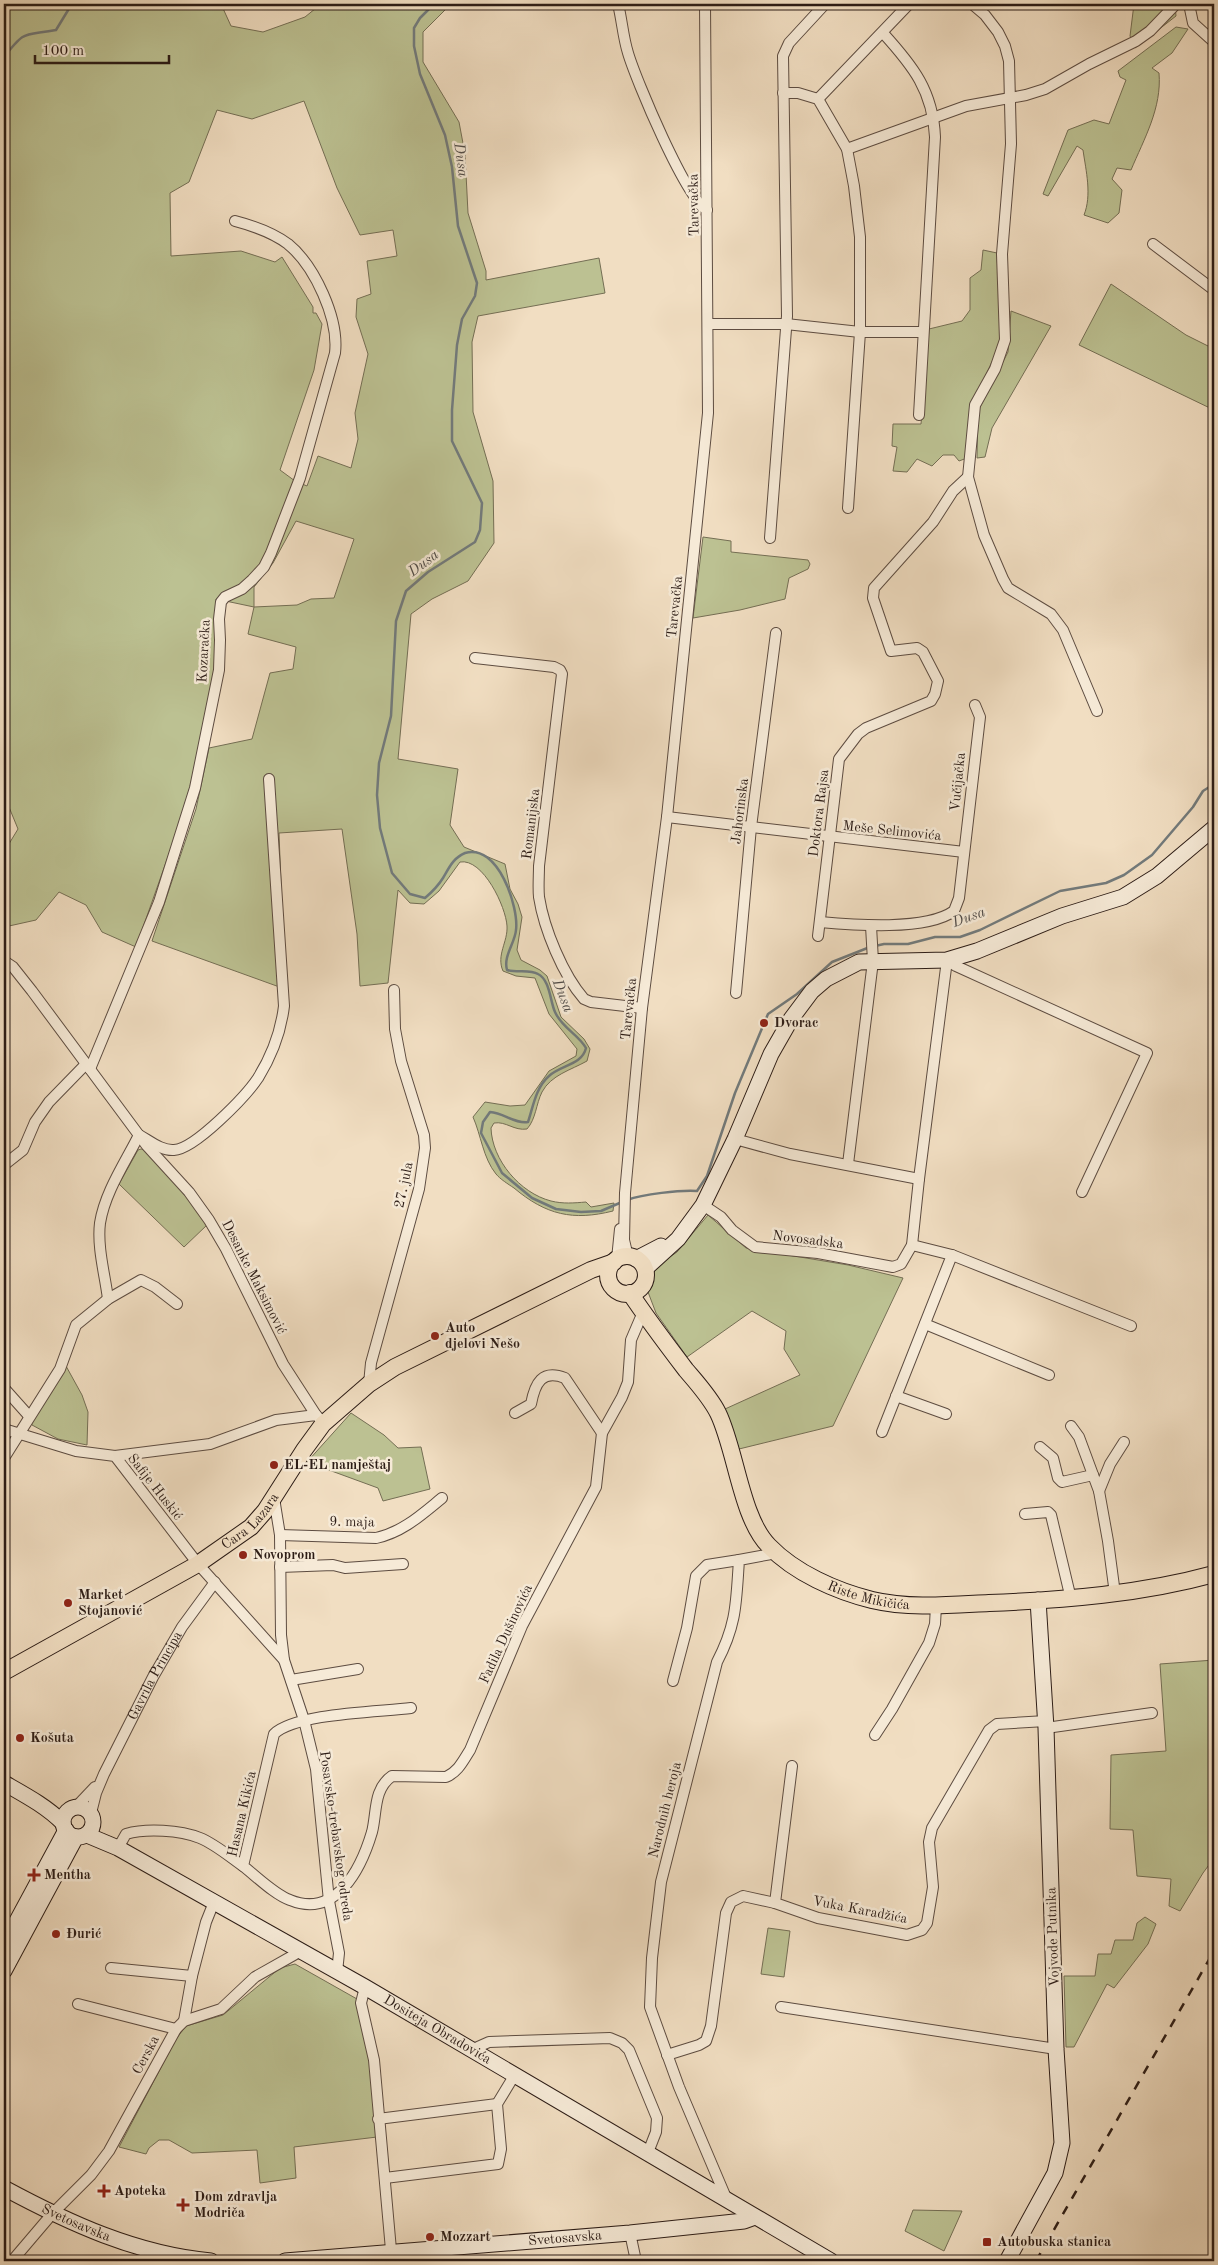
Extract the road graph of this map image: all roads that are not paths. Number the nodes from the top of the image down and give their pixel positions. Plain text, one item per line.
1 (618, 4) edge
2 (705, 4) edge
3 (825, 4) edge
4 (909, 4) edge
5 (972, 4) edge
6 (1176, 4) edge
7 (1189, 4) edge
8 (883, 33) junction
9 (1214, 42) edge
10 (783, 94) junction
11 (1009, 98) junction
12 (818, 99) junction
13 (934, 117) junction
14 (847, 149) junction
15 (707, 210) junction
16 (235, 221) dead end
17 (1153, 244) dead end
18 (1214, 290) edge
19 (709, 324) junction
20 (786, 324) junction
21 (860, 332) junction
22 (923, 332) junction
23 (919, 414) dead end
24 (968, 477) junction
25 (848, 508) dead end
26 (770, 538) dead end
27 (776, 632) dead end
28 (475, 658) dead end
29 (975, 705) dead end
30 (1097, 711) dead end
31 (270, 778) dead end
32 (667, 817) junction
33 (751, 827) junction
34 (1214, 828) edge
35 (829, 838) junction
36 (964, 852) junction
37 (820, 922) junction
38 (871, 930) junction
39 (818, 936) dead end
40 (872, 958) junction
41 (948, 960) junction
42 (4, 962) edge
43 (394, 990) dead end
44 (736, 993) dead end
45 (642, 1008) junction
46 (88, 1067) junction
47 (140, 1135) junction
48 (735, 1139) junction
49 (848, 1164) junction
50 (4, 1165) edge
51 (918, 1179) junction
52 (1082, 1192) dead end
53 (702, 1205) junction
54 (912, 1244) junction
55 (952, 1255) junction
56 (630, 1269) junction
57 (570, 1282) junction
58 (610, 1282) junction
59 (108, 1299) junction
60 (178, 1304) dead end
61 (643, 1312) junction
62 (925, 1324) junction
63 (1131, 1326) dead end
64 (664, 1341) junction
65 (1049, 1375) dead end
66 (369, 1384) junction
67 (4, 1388) edge
68 (896, 1396) junction
69 (516, 1413) dead end
70 (946, 1414) dead end
71 (29, 1416) junction
72 (319, 1419) junction
73 (1071, 1426) dead end
74 (4, 1428) edge
75 (882, 1432) dead end
76 (20, 1433) junction
77 (602, 1433) junction
78 (1124, 1442) dead end
79 (1040, 1447) dead end
80 (115, 1456) junction
81 (4, 1458) edge
82 (1093, 1475) junction
83 (1099, 1491) junction
84 (274, 1498) junction
85 (442, 1498) dead end
86 (1025, 1514) dead end
87 (280, 1535) junction
88 (777, 1553) junction
89 (739, 1560) junction
90 (198, 1564) junction
91 (403, 1564) dead end
92 (280, 1567) junction
93 (1214, 1574) edge
94 (215, 1582) junction
95 (1115, 1594) junction
96 (1071, 1598) junction
97 (1038, 1600) junction
98 (936, 1606) junction
99 (284, 1660) junction
100 (358, 1669) dead end
101 (4, 1672) edge
102 (291, 1680) junction
103 (673, 1681) dead end
104 (411, 1708) dead end
105 (1152, 1713) dead end
106 (304, 1720) junction
107 (1046, 1724) junction
108 (875, 1735) dead end
109 (792, 1766) dead end
110 (104, 1774) junction
111 (4, 1783) edge
112 (31, 1798) junction
113 (74, 1808) junction
114 (79, 1827) junction
115 (118, 1848) junction
116 (243, 1866) junction
117 (329, 1901) junction
118 (214, 1902) junction
119 (775, 1903) junction
120 (4, 1945) edge
121 (301, 1950) junction
122 (111, 1968) dead end
123 (4, 1971) edge
124 (337, 1972) junction
125 (192, 1976) junction
126 (365, 1987) junction
127 (78, 2004) dead end
128 (781, 2007) dead end
129 (184, 2021) junction
130 (176, 2028) junction
131 (1056, 2049) junction
132 (471, 2050) junction
133 (667, 2055) junction
134 (514, 2076) junction
135 (497, 2104) junction
136 (378, 2120) junction
137 (647, 2155) junction
138 (385, 2178) junction
139 (4, 2188) edge
140 (727, 2200) junction
141 (52, 2214) junction
142 (754, 2217) junction
143 (630, 2233) junction
144 (391, 2257) edge
145 (12, 2261) edge
146 (211, 2261) edge
147 (286, 2261) edge
148 (636, 2261) edge
149 (831, 2261) edge
150 (1007, 2261) edge

1 - 15 street
2 - 15 street, Tarevačka
3 - 10 street
4 - 8 street
5 - 11 street
6 - 11 street
7 - 9 street
8 - 12 street
8 - 13 street
10 - 12 street
10 - 20 street
11 - 13 street
11 - 24 street
12 - 14 street
13 - 14 street
13 - 22 street
14 - 21 street
15 - 19 street, Tarevačka
16 - 46 street, Kozaračka
17 - 18 street
19 - 20 street
19 - 32 street, Tarevačka
20 - 21 street
20 - 26 street
21 - 22 street
21 - 25 street
22 - 23 street
24 - 30 street
24 - 35 street, Doktora Rajsa
27 - 33 street, Jahorinska
28 - 45 street, Romanijska
29 - 36 street, Vučijačka
31 - 47 street, Desanke Maksimović
32 - 33 street, Meše Selimovića
32 - 45 street, Tarevačka
33 - 35 street, Meše Selimovića
33 - 44 street, Jahorinska
34 - 41 street
35 - 36 street, Meše Selimovića
35 - 37 street, Doktora Rajsa
36 - 38 street, Vučijačka
37 - 38 street
37 - 39 street, Doktora Rajsa
38 - 40 street
40 - 41 street
40 - 48 street
40 - 49 street
41 - 51 street, Novosadska
41 - 52 street
42 - 46 street, Desanke Maksimović
43 - 66 street, 27. jula
45 - 56 street, Tarevačka
46 - 47 street, Desanke Maksimović
46 - 50 street, Kozaračka
47 - 59 street
47 - 72 street, Desanke Maksimović
48 - 49 street
48 - 53 street
49 - 51 street
51 - 54 street, Novosadska
53 - 54 street, Novosadska
53 - 56 street
54 - 55 street
55 - 62 street
55 - 63 street
56 - 57 main road, Cara Lazara
56 - 58 main road
56 - 58 main road
56 - 61 main road, Riste Mikičića
56 - 64 main road, Riste Mikičića
57 - 58 main road, Cara Lazara
57 - 66 main road, Cara Lazara
59 - 60 street
59 - 71 street
61 - 64 main road, Riste Mikičića
61 - 77 street, Fadila Dušinovića
62 - 65 street
62 - 68 street
64 - 88 main road, Riste Mikičića
66 - 72 main road, Cara Lazara
67 - 71 street
68 - 70 street
68 - 75 street
69 - 77 street
71 - 76 street
72 - 80 street
72 - 84 main road, Cara Lazara
73 - 82 street
74 - 76 street, Safije Huskić
76 - 80 street, Safije Huskić
76 - 81 street
77 - 117 street, Fadila Dušinovića
78 - 83 street
79 - 82 street
80 - 90 street, Safije Huskić
82 - 83 street
83 - 95 street
84 - 87 street, Posavsko-trebavskog odreda
84 - 90 main road, Cara Lazara
85 - 87 street, 9. maja
86 - 96 street
87 - 92 street, Posavsko-trebavskog odreda
88 - 89 street
88 - 98 main road, Riste Mikičića
89 - 103 street
89 - 133 street, Narodnih heroja
90 - 94 street, Safije Huskić
90 - 101 main road, Cara Lazara
91 - 92 street
92 - 99 street, Posavsko-trebavskog odreda
93 - 95 main road, Riste Mikičića
94 - 99 street, Safije Huskić
94 - 110 street, Gavrila Principa
95 - 96 main road, Riste Mikičića
96 - 97 main road, Riste Mikičića
97 - 98 main road, Riste Mikičića
97 - 107 street, Vojvode Putnika
98 - 108 street
99 - 102 street, Posavsko-trebavskog odreda
100 - 102 street
102 - 106 street, Posavsko-trebavskog odreda
104 - 106 street
105 - 107 street, Vuka Karadžića
106 - 116 street, Hasana Kikića
106 - 117 street, Posavsko-trebavskog odreda
107 - 119 street, Vuka Karadžića
107 - 131 street, Vojvode Putnika
109 - 119 street
110 - 113 street, Gavrila Principa
110 - 114 street, Gavrila Principa
111 - 112 street, Dositeja Obradovića
112 - 113 street, Dositeja Obradovića
112 - 114 street, Dositeja Obradovića
113 - 114 street
113 - 114 street, Dositeja Obradovića
114 - 115 street, Dositeja Obradovića
114 - 120 street, Gavrila Principa
114 - 123 street, Gavrila Principa
115 - 116 street
115 - 118 street, Dositeja Obradovića
116 - 117 street, Hasana Kikića
117 - 124 street, Posavsko-trebavskog odreda
118 - 121 street, Dositeja Obradovića
118 - 125 street
119 - 133 street
121 - 124 street, Dositeja Obradovića
121 - 129 street, Cerska
122 - 125 street
124 - 126 street, Dositeja Obradovića
125 - 129 street
126 - 132 street, Dositeja Obradovića
126 - 136 street
127 - 130 street
128 - 131 street
129 - 130 street, Cerska
130 - 141 street, Cerska
131 - 150 street, Vojvode Putnika
132 - 134 street, Dositeja Obradovića
132 - 137 street
133 - 140 street, Narodnih heroja
134 - 135 street
134 - 137 street, Dositeja Obradovića
135 - 136 street
135 - 138 street
136 - 138 street
137 - 140 street, Dositeja Obradovića
138 - 144 street
139 - 141 street, Svetosavska
140 - 142 street, Dositeja Obradovića
141 - 145 street, Cerska
141 - 146 street, Svetosavska
142 - 143 street, Svetosavska
142 - 149 street, Dositeja Obradovića
143 - 144 street, Svetosavska
143 - 148 street
144 - 147 street, Svetosavska

